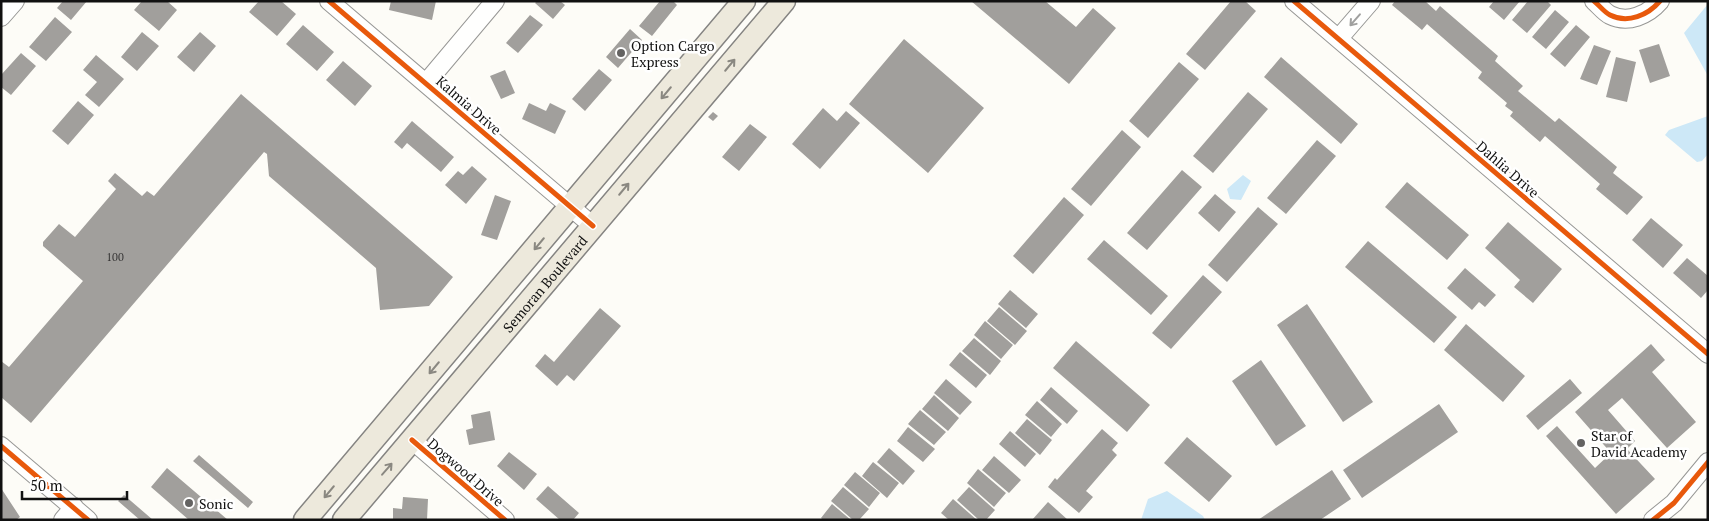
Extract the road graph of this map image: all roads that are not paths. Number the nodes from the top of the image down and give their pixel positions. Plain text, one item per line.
1 (15, 1) edge
2 (329, 1) edge
3 (495, 1) edge
4 (744, 1) edge
5 (784, 1) edge
6 (1294, 1) edge
7 (1371, 1) edge
8 (1594, 1) edge
9 (1660, 1) edge
10 (1, 17) edge
11 (1339, 38) junction
12 (426, 83) junction
13 (570, 206) junction
14 (593, 226) junction
15 (1708, 354) edge
16 (412, 440) junction
17 (1, 446) edge
18 (1708, 462) edge
19 (68, 514) edge
20 (88, 520) edge
21 (305, 520) edge
22 (344, 520) edge
23 (505, 520) edge
24 (1653, 520) edge

1 - 10 street
2 - 12 street, Kalmia Drive
3 - 12 street
4 -> 13 main road
14 -> 5 main road, Semoran Boulevard
6 - 11 street, Dahlia Drive
7 -> 11 street
8 - 9 street
11 - 15 street, Dahlia Drive
12 - 13 street, Kalmia Drive
13 - 14 street, Kalmia Drive
13 -> 21 main road
14 - 16 main road, Semoran Boulevard
22 -> 16 main road, Semoran Boulevard
16 - 23 street, Dogwood Drive
17 - 19 street
18 - 24 street
19 - 20 street

